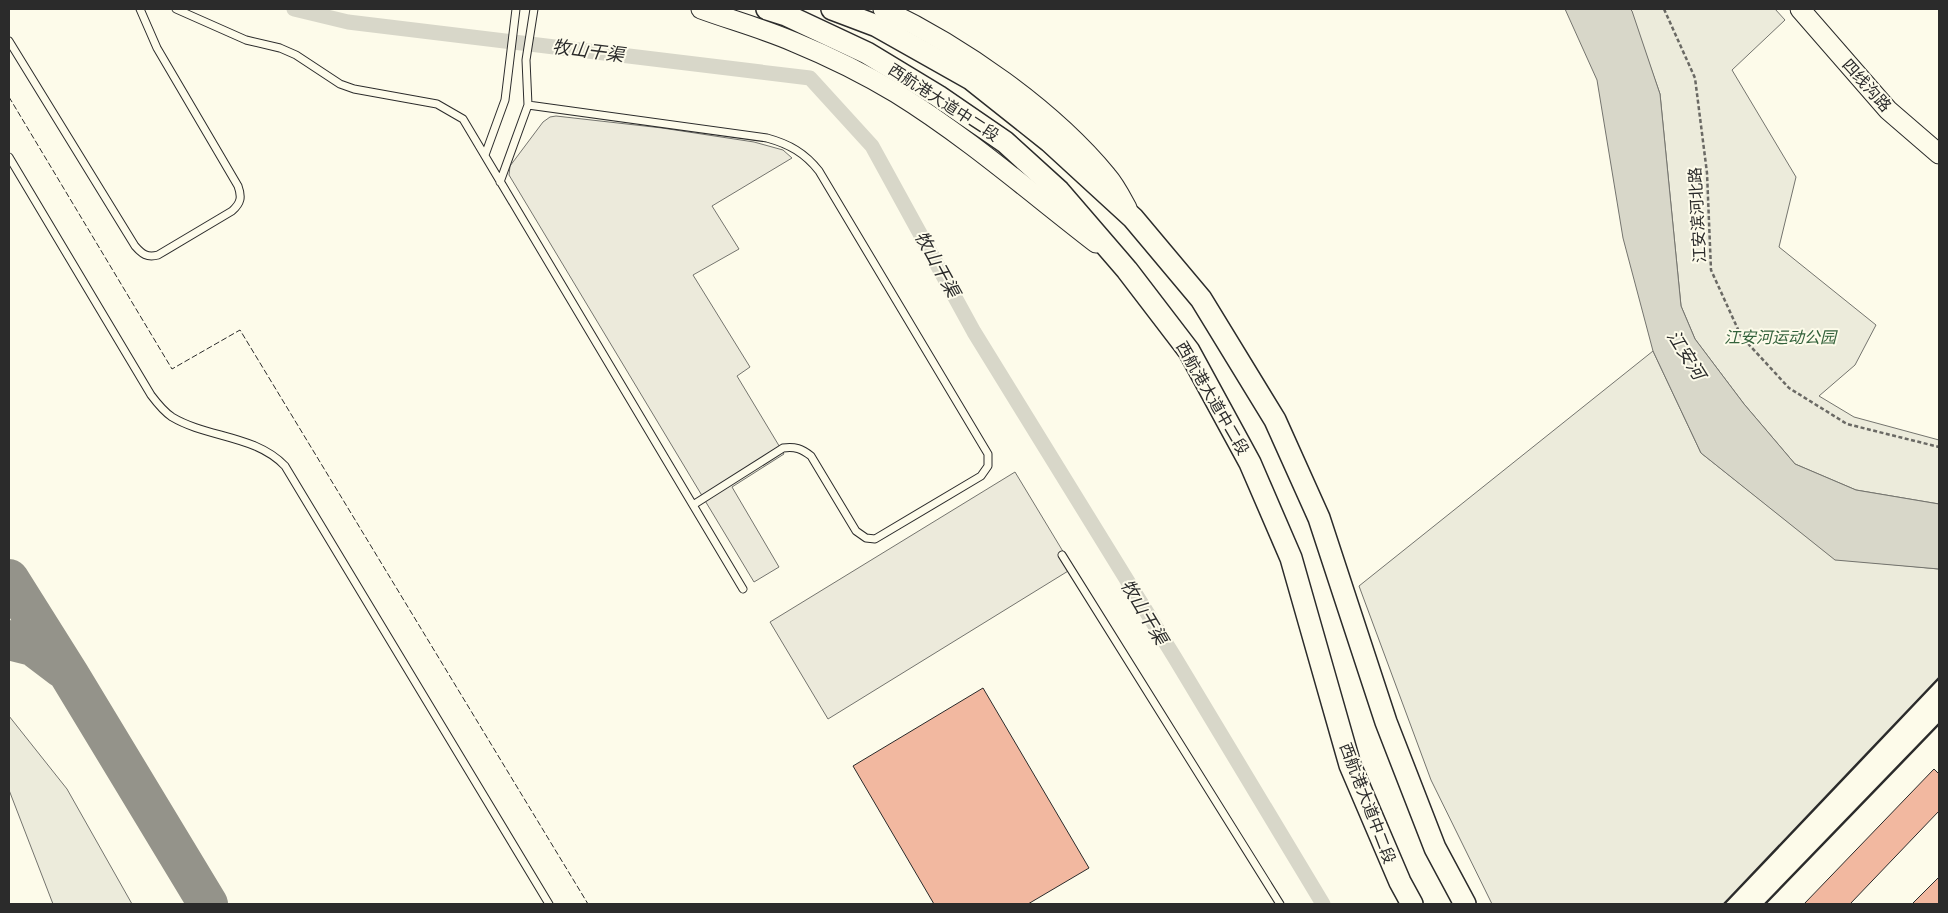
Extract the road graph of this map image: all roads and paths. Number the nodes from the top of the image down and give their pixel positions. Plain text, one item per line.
1 (140, 9) edge
2 (176, 9) edge
3 (534, 9) edge
4 (700, 9) edge
5 (767, 9) edge
6 (832, 9) edge
7 (883, 9) edge
8 (1664, 9) edge
9 (1800, 9) edge
10 (515, 12) edge
11 (9, 41) edge
12 (528, 105) junction
13 (1939, 154) edge
14 (485, 155) junction
15 (9, 157) edge
16 (500, 182) junction
17 (1133, 218) junction
18 (1119, 260) junction
19 (1939, 447) edge
20 (693, 505) junction
21 (1062, 555) dead end
22 (743, 588) dead end
23 (549, 904) edge
24 (1280, 904) edge
25 (1412, 904) edge
26 (1465, 904) edge

1 - 11 lane
2 - 14 lane
3 - 12 lane
4 - 18 street
5 - 18 main road, 西航港大道中二段
6 - 17 main road, 西航港大道中二段
7 - 17 street
8 - 19 path, 江安滨河北路
9 - 13 street, 四线沟路
10 - 14 lane
12 - 16 lane
12 - 20 lane
14 - 16 lane
15 - 23 lane
16 - 20 lane
17 - 26 main road, 西航港大道中二段
18 - 25 main road, 西航港大道中二段
20 - 22 lane
21 - 24 lane

